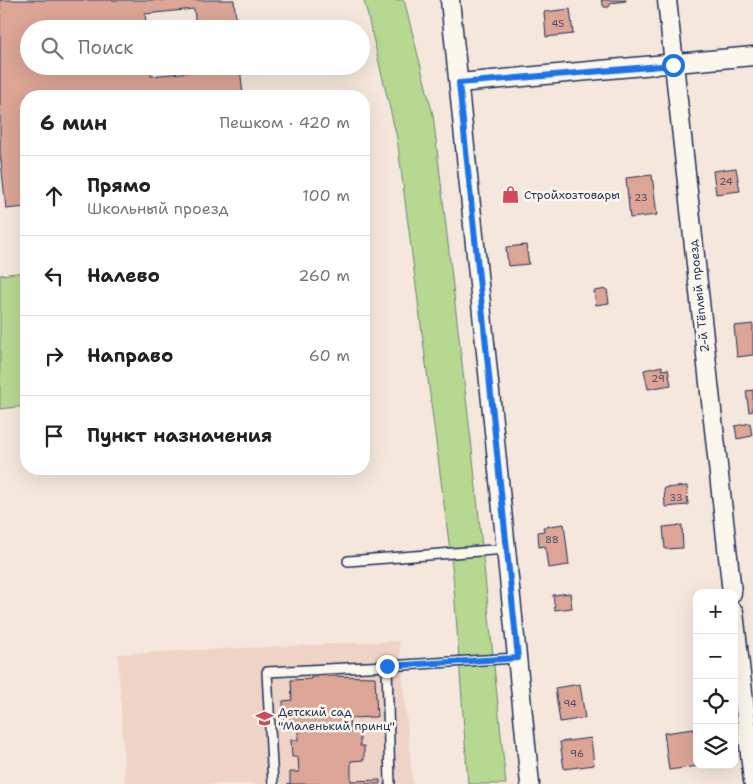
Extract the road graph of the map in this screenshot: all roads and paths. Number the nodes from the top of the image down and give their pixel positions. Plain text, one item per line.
1 (450, 0) edge
2 (667, 0) edge
3 (753, 56) edge
4 (673, 65) junction
5 (459, 83) junction
6 (506, 549) junction
7 (348, 562) dead end
8 (732, 589) edge
9 (736, 634) edge
10 (518, 658) junction
11 (387, 666) junction
12 (753, 781) edge
13 (273, 784) edge
14 (390, 784) edge
15 (530, 784) edge

1 - 5 street
2 - 4 street, 2-й Тёплый проезд
3 - 4 street
4 - 5 street
4 - 8 street, 2-й Тёплый проезд
5 - 6 street
6 - 7 lane
6 - 10 street
9 - 12 street
10 - 11 lane
10 - 15 street
11 - 13 lane
11 - 14 lane

